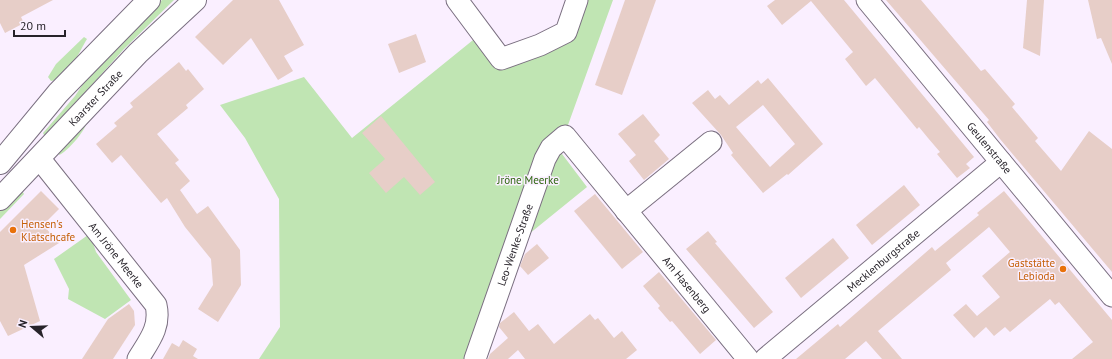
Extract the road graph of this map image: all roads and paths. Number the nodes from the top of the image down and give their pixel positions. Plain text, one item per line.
1 (149, 0) edge
2 (195, 0) edge
3 (457, 0) edge
4 (577, 0) edge
5 (867, 0) edge
6 (72, 78) junction
7 (565, 136) joint
8 (711, 142) dead end
9 (39, 158) junction
10 (1001, 162) junction
11 (0, 163) edge
12 (0, 199) edge
13 (626, 211) junction
14 (1112, 296) edge
15 (138, 359) edge
16 (475, 359) edge
17 (748, 359) edge
18 (765, 359) edge

1 - 6 main road
2 - 9 main road, Kaarster Straße
3 - 4 street
5 - 10 street, Geulenstraße
6 - 9 main road
6 - 11 main road
7 - 13 street, Am Hasenberg
7 - 16 street, Leo-Wenke-Straße
8 - 13 street
9 - 12 main road, Kaarster Straße
9 - 15 street, Am Jröne Meerke
10 - 14 street, Geulenstraße
10 - 18 street, Mecklenburgstraße
13 - 17 street, Am Hasenberg

